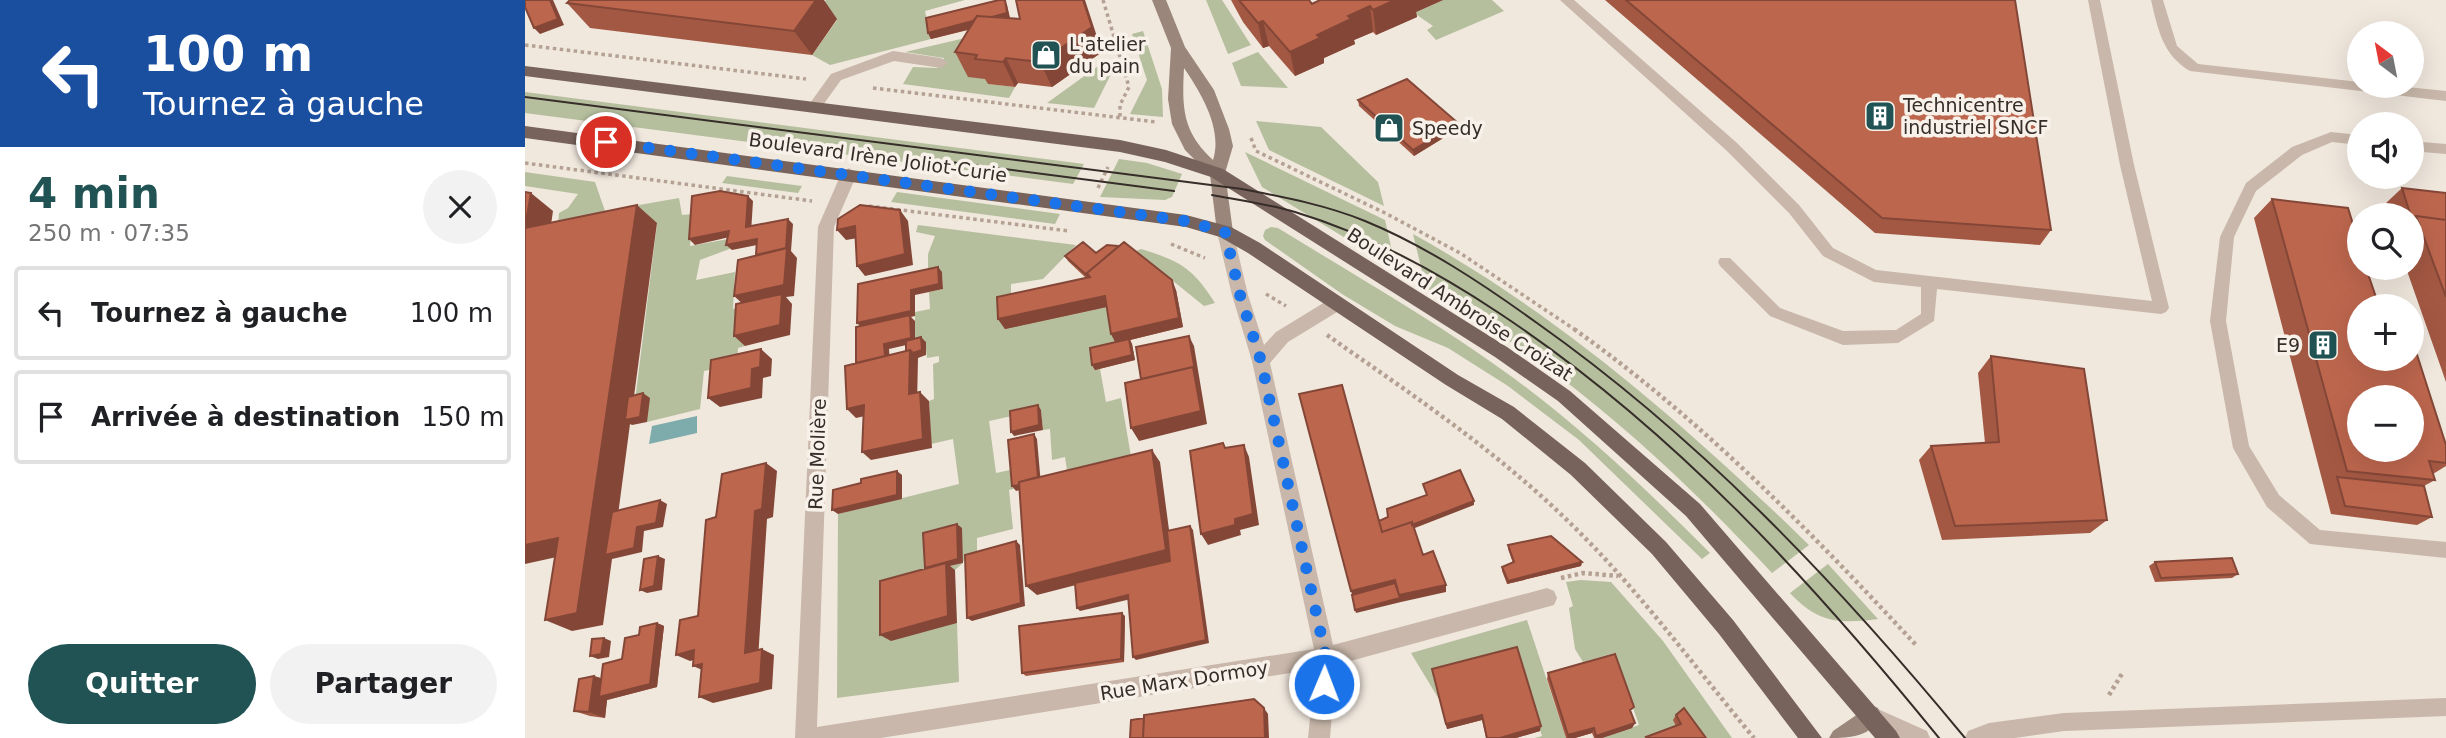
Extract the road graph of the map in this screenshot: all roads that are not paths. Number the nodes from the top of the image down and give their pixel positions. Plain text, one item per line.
1 (1159, 0) edge
2 (1566, 0) edge
3 (2094, 0) edge
4 (2157, 0) edge
5 (1178, 48) junction
6 (941, 63) dead end
7 (525, 71) edge
8 (2446, 96) edge
9 (813, 109) junction
10 (525, 132) edge
11 (2347, 139) edge
12 (2424, 147) edge
13 (2446, 149) edge
14 (1217, 173) junction
15 (849, 174) junction
16 (1221, 193) junction
17 (1257, 197) junction
18 (1225, 232) junction
19 (1724, 262) dead end
20 (1929, 282) junction
21 (1336, 304) junction
22 (1261, 361) junction
23 (2446, 550) edge
24 (1550, 589) road end
25 (1326, 657) junction
26 (2446, 707) edge
27 (1871, 715) junction
28 (806, 738) edge
29 (815, 738) edge
30 (1319, 738) edge
31 (1811, 738) edge
32 (1840, 738) edge
33 (1889, 738) edge
34 (1920, 738) edge
35 (1975, 738) edge

1 - 5 street
2 - 20 lane
3 - 20 lane
4 - 8 lane
5 - 14 street
5 - 14 street
6 - 9 lane
7 - 9 main road, Boulevard Irène Joliot-Curie
9 - 14 main road, Boulevard Irène Joliot-Curie
10 - 15 main road, Boulevard Irène Joliot-Curie
11 - 23 lane
12 - 13 lane
14 - 16 street
14 - 17 main road, Boulevard Ambroise Croizat
15 - 18 main road, Boulevard Irène Joliot-Curie
15 - 28 street, Rue Molière
16 - 17 street
16 - 18 street
17 - 27 main road, Boulevard Ambroise Croizat
18 - 21 main road
18 - 22 street
19 - 20 lane
21 - 22 street
21 - 31 main road
22 - 25 street
24 - 25 street, Rue Marx Dormoy
25 - 29 street, Rue Marx Dormoy
25 - 30 street
26 - 35 lane
27 - 32 street
27 - 33 main road, Boulevard Ambroise Croizat
27 - 34 lane

